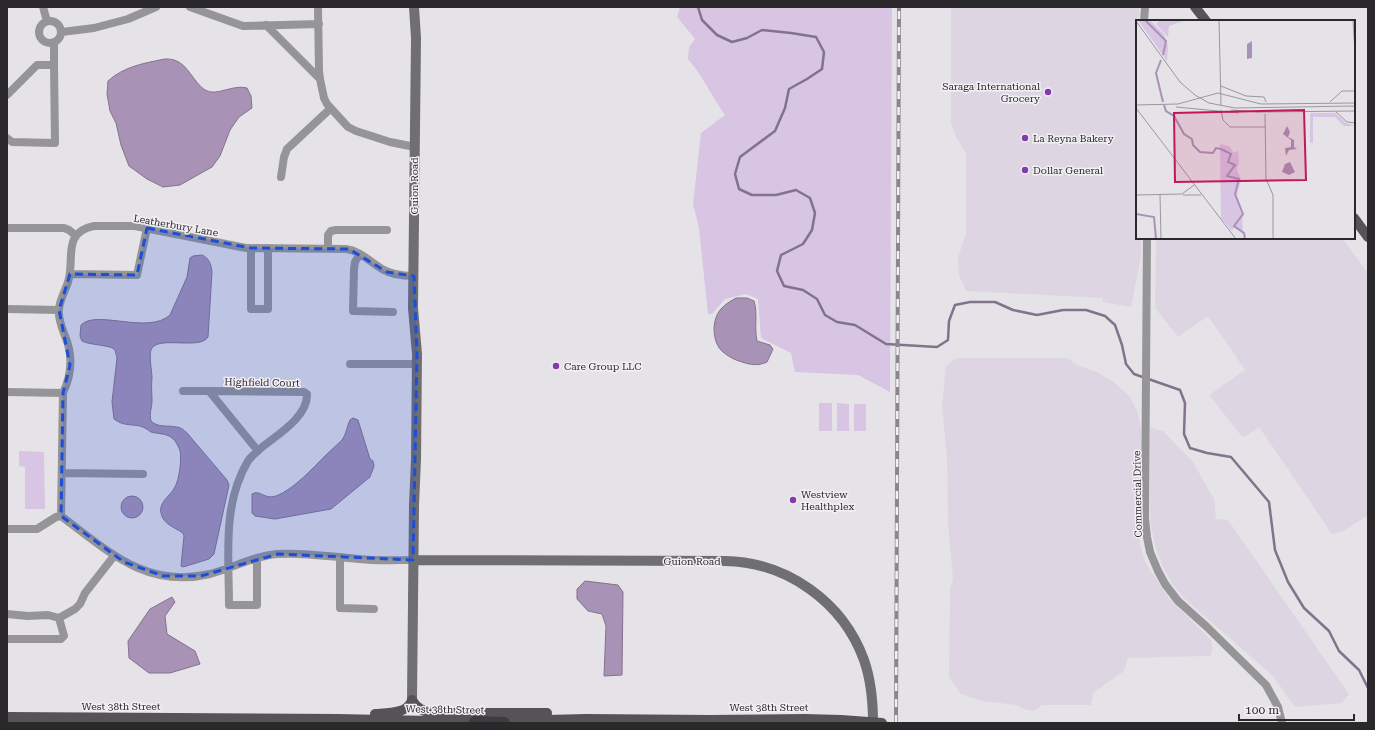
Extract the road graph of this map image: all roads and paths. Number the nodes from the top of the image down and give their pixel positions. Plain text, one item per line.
1 (43, 7) edge
2 (156, 7) edge
3 (190, 7) edge
4 (318, 7) edge
5 (414, 7) edge
6 (1145, 7) edge
7 (1195, 7) edge
8 (1144, 20) edge
9 (1205, 20) edge
10 (47, 21) junction
11 (319, 24) junction
12 (266, 25) junction
13 (62, 32) junction
14 (54, 42) junction
15 (54, 65) junction
16 (320, 79) junction
17 (7, 95) edge
18 (330, 109) junction
19 (7, 138) edge
20 (415, 147) junction
21 (281, 177) dead end
22 (1355, 219) edge
23 (7, 228) edge
24 (147, 228) junction
25 (387, 230) dead end
26 (76, 236) junction
27 (1368, 237) edge
28 (1147, 239) edge
29 (251, 248) junction
30 (268, 248) junction
31 (328, 248) junction
32 (360, 254) junction
33 (70, 274) junction
34 (414, 276) junction
35 (7, 309) edge
36 (58, 310) junction
37 (393, 312) dead end
38 (350, 364) dead end
39 (417, 364) junction
40 (183, 391) dead end
41 (210, 391) junction
42 (7, 392) edge
43 (63, 392) junction
44 (258, 451) junction
45 (62, 473) junction
46 (143, 474) dead end
47 (61, 516) junction
48 (7, 529) edge
49 (114, 556) junction
50 (340, 557) junction
51 (257, 558) junction
52 (413, 560) junction
53 (229, 567) junction
54 (374, 608) dead end
55 (7, 614) edge
56 (60, 622) junction
57 (7, 638) edge
58 (412, 700) junction
59 (7, 718) edge
60 (338, 719) junction
61 (633, 719) junction
62 (475, 722) junction
63 (504, 723) edge
64 (873, 723) edge
65 (882, 723) edge
66 (1282, 723) edge

1 - 10 street
2 - 13 street
3 - 12 street
4 - 11 street
5 - 20 street, Guion Road
6 - 8 street
7 - 9 main road
10 - 13 street
10 - 14 street
11 - 12 street
11 - 16 street
12 - 16 street
13 - 14 street
14 - 15 street
15 - 17 street
15 - 19 street
16 - 18 street
18 - 20 street
18 - 21 street
20 - 34 street, Guion Road
22 - 27 main road
23 - 26 street
24 - 26 street, Leatherbury Lane
24 - 29 street, Leatherbury Lane
24 - 33 street
25 - 31 street
26 - 33 street
28 - 66 street, Commercial Drive
29 - 30 street, Leatherbury Lane
29 - 30 street
30 - 31 street, Leatherbury Lane
31 - 32 street, Leatherbury Lane
32 - 34 street, Leatherbury Lane
32 - 37 street
33 - 36 street
34 - 39 street, Guion Road
35 - 36 street
36 - 43 street
38 - 39 street
39 - 52 street, Guion Road
40 - 41 street, Highfield Court
41 - 44 street, Highfield Court
41 - 44 street, Highfield Court
42 - 43 street
43 - 45 street
44 - 53 street, Highfield Court
45 - 46 street
45 - 47 street
47 - 48 street
47 - 49 street
49 - 53 street
49 - 56 street
50 - 51 street
50 - 52 street
50 - 54 street
51 - 53 street
51 - 53 street, Highfield Court
52 - 58 street, Guion Road
52 - 64 street, Guion Road
55 - 56 street
56 - 57 street
58 - 60 main road
58 - 61 main road
59 - 60 main road, West 38th Street
60 - 62 main road, West 38th Street
61 - 62 main road, West 38th Street
61 - 65 main road, West 38th Street, bridge
62 - 63 highway

